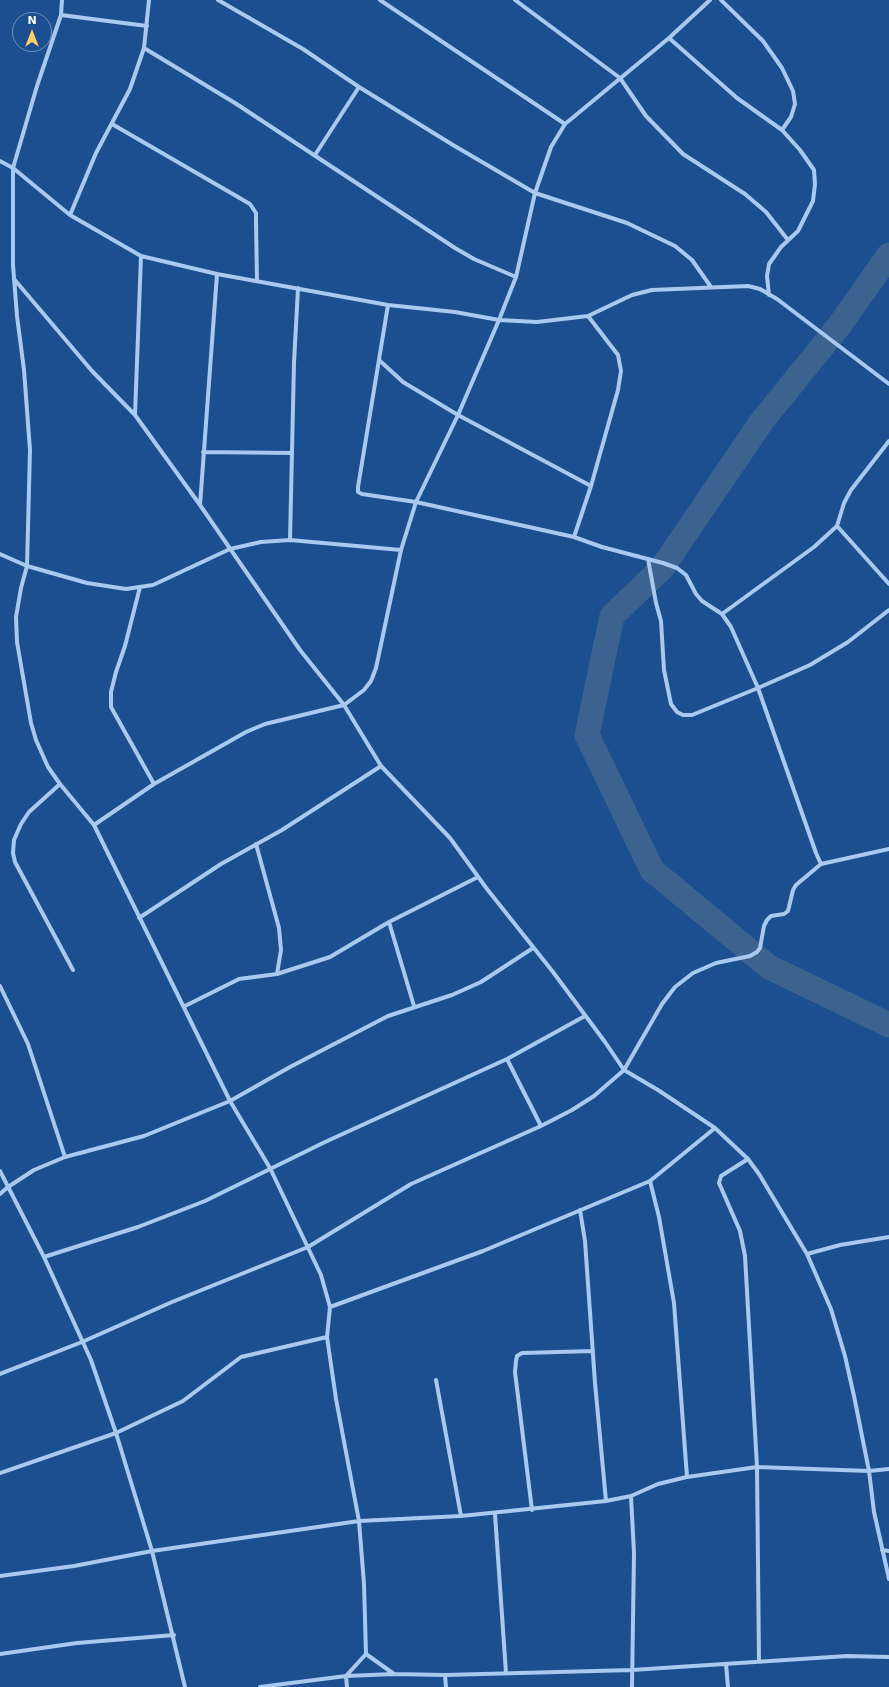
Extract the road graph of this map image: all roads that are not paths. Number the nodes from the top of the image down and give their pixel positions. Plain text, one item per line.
1 (62, 0) edge
2 (149, 0) edge
3 (218, 0) edge
4 (380, 0) edge
5 (515, 0) edge
6 (710, 0) edge
7 (721, 0) edge
8 (61, 15) junction
9 (147, 26) junction
10 (669, 38) junction
11 (144, 48) junction
12 (620, 78) junction
13 (359, 87) junction
14 (112, 124) junction
15 (564, 124) junction
16 (782, 130) junction
17 (316, 156) junction
18 (0, 161) edge
19 (13, 168) junction
20 (535, 193) junction
21 (70, 215) junction
22 (788, 240) junction
23 (141, 256) junction
24 (217, 274) junction
25 (516, 277) junction
26 (14, 279) junction
27 (257, 281) junction
28 (711, 287) junction
29 (298, 288) junction
30 (769, 294) junction
31 (388, 305) junction
32 (588, 316) junction
33 (499, 320) junction
34 (379, 360) junction
35 (889, 384) edge
36 (458, 415) junction
37 (135, 416) junction
38 (889, 441) edge
39 (203, 452) junction
40 (292, 454) junction
41 (591, 486) junction
42 (416, 502) junction
43 (200, 505) junction
44 (837, 526) junction
45 (574, 537) junction
46 (290, 540) junction
47 (230, 549) junction
48 (401, 550) junction
49 (0, 554) edge
50 (648, 559) junction
51 (27, 566) junction
52 (889, 584) edge
53 (140, 587) junction
54 (889, 610) edge
55 (722, 614) junction
56 (758, 688) junction
57 (344, 704) junction
58 (381, 766) junction
59 (60, 784) junction
60 (154, 784) junction
61 (94, 825) junction
62 (256, 844) junction
63 (889, 849) edge
64 (821, 864) junction
65 (478, 877) junction
66 (139, 918) junction
67 (389, 922) junction
68 (533, 948) junction
69 (73, 970) dead end
70 (277, 974) junction
71 (0, 986) edge
72 (185, 1006) junction
73 (414, 1006) junction
74 (586, 1016) junction
75 (507, 1059) junction
76 (624, 1070) junction
77 (230, 1101) junction
78 (541, 1126) junction
79 (715, 1128) junction
80 (65, 1157) junction
81 (748, 1159) junction
82 (270, 1168) junction
83 (0, 1171) edge
84 (650, 1181) junction
85 (8, 1187) junction
86 (0, 1194) edge
87 (580, 1210) junction
88 (889, 1237) edge
89 (308, 1247) junction
90 (807, 1254) junction
91 (44, 1258) junction
92 (330, 1307) junction
93 (327, 1337) junction
94 (82, 1342) junction
95 (593, 1351) junction
96 (0, 1374) edge
97 (436, 1380) dead end
98 (116, 1433) junction
99 (757, 1467) junction
100 (889, 1469) edge
101 (869, 1471) junction
102 (0, 1473) edge
103 (687, 1477) junction
104 (631, 1496) junction
105 (606, 1501) junction
106 (532, 1510) junction
107 (495, 1514) junction
108 (461, 1516) junction
109 (359, 1521) junction
110 (882, 1550) junction
111 (152, 1551) junction
112 (889, 1551) edge
113 (0, 1576) edge
114 (889, 1580) edge
115 (174, 1635) junction
116 (0, 1654) edge
117 (366, 1654) junction
118 (889, 1657) edge
119 (759, 1661) junction
120 (726, 1664) junction
121 (632, 1670) junction
122 (506, 1673) junction
123 (394, 1674) junction
124 (445, 1675) junction
125 (346, 1676) junction
126 (185, 1687) edge
127 (260, 1687) edge
128 (347, 1687) edge
129 (446, 1687) edge
130 (632, 1687) edge
131 (728, 1687) edge

1 - 8 street
2 - 9 street
3 - 13 street
4 - 15 street
5 - 12 street
6 - 10 street
7 - 16 street
8 - 9 street
8 - 19 street
9 - 11 street
10 - 12 street
10 - 16 street
11 - 14 street
11 - 17 street
12 - 15 street
12 - 22 street
13 - 17 street
13 - 20 street
14 - 21 street
14 - 27 street
15 - 20 street
16 - 22 street
17 - 25 street
18 - 19 street
19 - 21 street
19 - 26 street
20 - 25 street
20 - 28 street
21 - 23 street
22 - 30 street
23 - 24 street
23 - 37 street
24 - 27 street
24 - 39 street
25 - 33 street
26 - 37 street
26 - 51 street
27 - 29 street
28 - 30 street
28 - 32 street
29 - 31 street
29 - 40 street
30 - 35 street
31 - 33 street
31 - 34 street
32 - 33 street
32 - 41 street
33 - 36 street
34 - 36 street
34 - 42 street
36 - 41 street
36 - 42 street
37 - 43 street
38 - 44 street
39 - 40 street
39 - 43 street
40 - 46 street
41 - 45 street
42 - 45 street
42 - 48 street
43 - 47 street
44 - 52 street
44 - 55 street
45 - 50 street
46 - 47 street
46 - 48 street
47 - 53 street
47 - 57 street
48 - 57 street
49 - 51 street
50 - 55 street
50 - 56 street
51 - 53 street
51 - 59 street
53 - 60 street
54 - 56 street
55 - 56 street
56 - 64 street
57 - 58 street
57 - 60 street
58 - 62 street
58 - 65 street
59 - 61 street
59 - 69 street
60 - 61 street
61 - 66 street
62 - 66 street
62 - 70 street
63 - 64 street
64 - 76 street
65 - 67 street
65 - 68 street
66 - 72 street
67 - 70 street
67 - 73 street
68 - 73 street
68 - 74 street
70 - 72 street
71 - 80 street
72 - 77 street
73 - 77 street
74 - 75 street
74 - 76 street
75 - 78 street
75 - 82 street
76 - 78 street
76 - 79 street
77 - 80 street
77 - 82 street
78 - 89 street
79 - 81 street
79 - 84 street
80 - 85 street
81 - 90 street
81 - 99 street
82 - 89 street
82 - 91 street
83 - 85 street
84 - 87 street
84 - 103 street
85 - 86 street
85 - 91 street
87 - 92 street
87 - 95 street
88 - 90 street
89 - 92 street
89 - 94 street
90 - 101 street
91 - 94 street
92 - 93 street
93 - 98 street
93 - 109 street
94 - 96 street
94 - 98 street
95 - 105 street
95 - 106 street
97 - 108 street
98 - 102 street
98 - 111 street
99 - 101 street
99 - 103 street
99 - 119 street
100 - 101 street
101 - 110 street
103 - 104 street
104 - 105 street
104 - 121 street
105 - 106 street
106 - 107 street
107 - 108 street
107 - 122 street
108 - 109 street
109 - 111 street
109 - 117 street
110 - 112 street
110 - 114 street
111 - 113 street
111 - 115 street
115 - 116 street
115 - 126 street
117 - 123 street
117 - 125 street
118 - 119 street
119 - 120 street
120 - 121 street
120 - 131 street
121 - 122 street
121 - 130 street
122 - 124 street
123 - 124 street
123 - 125 street
124 - 129 street
125 - 127 street
125 - 128 street

